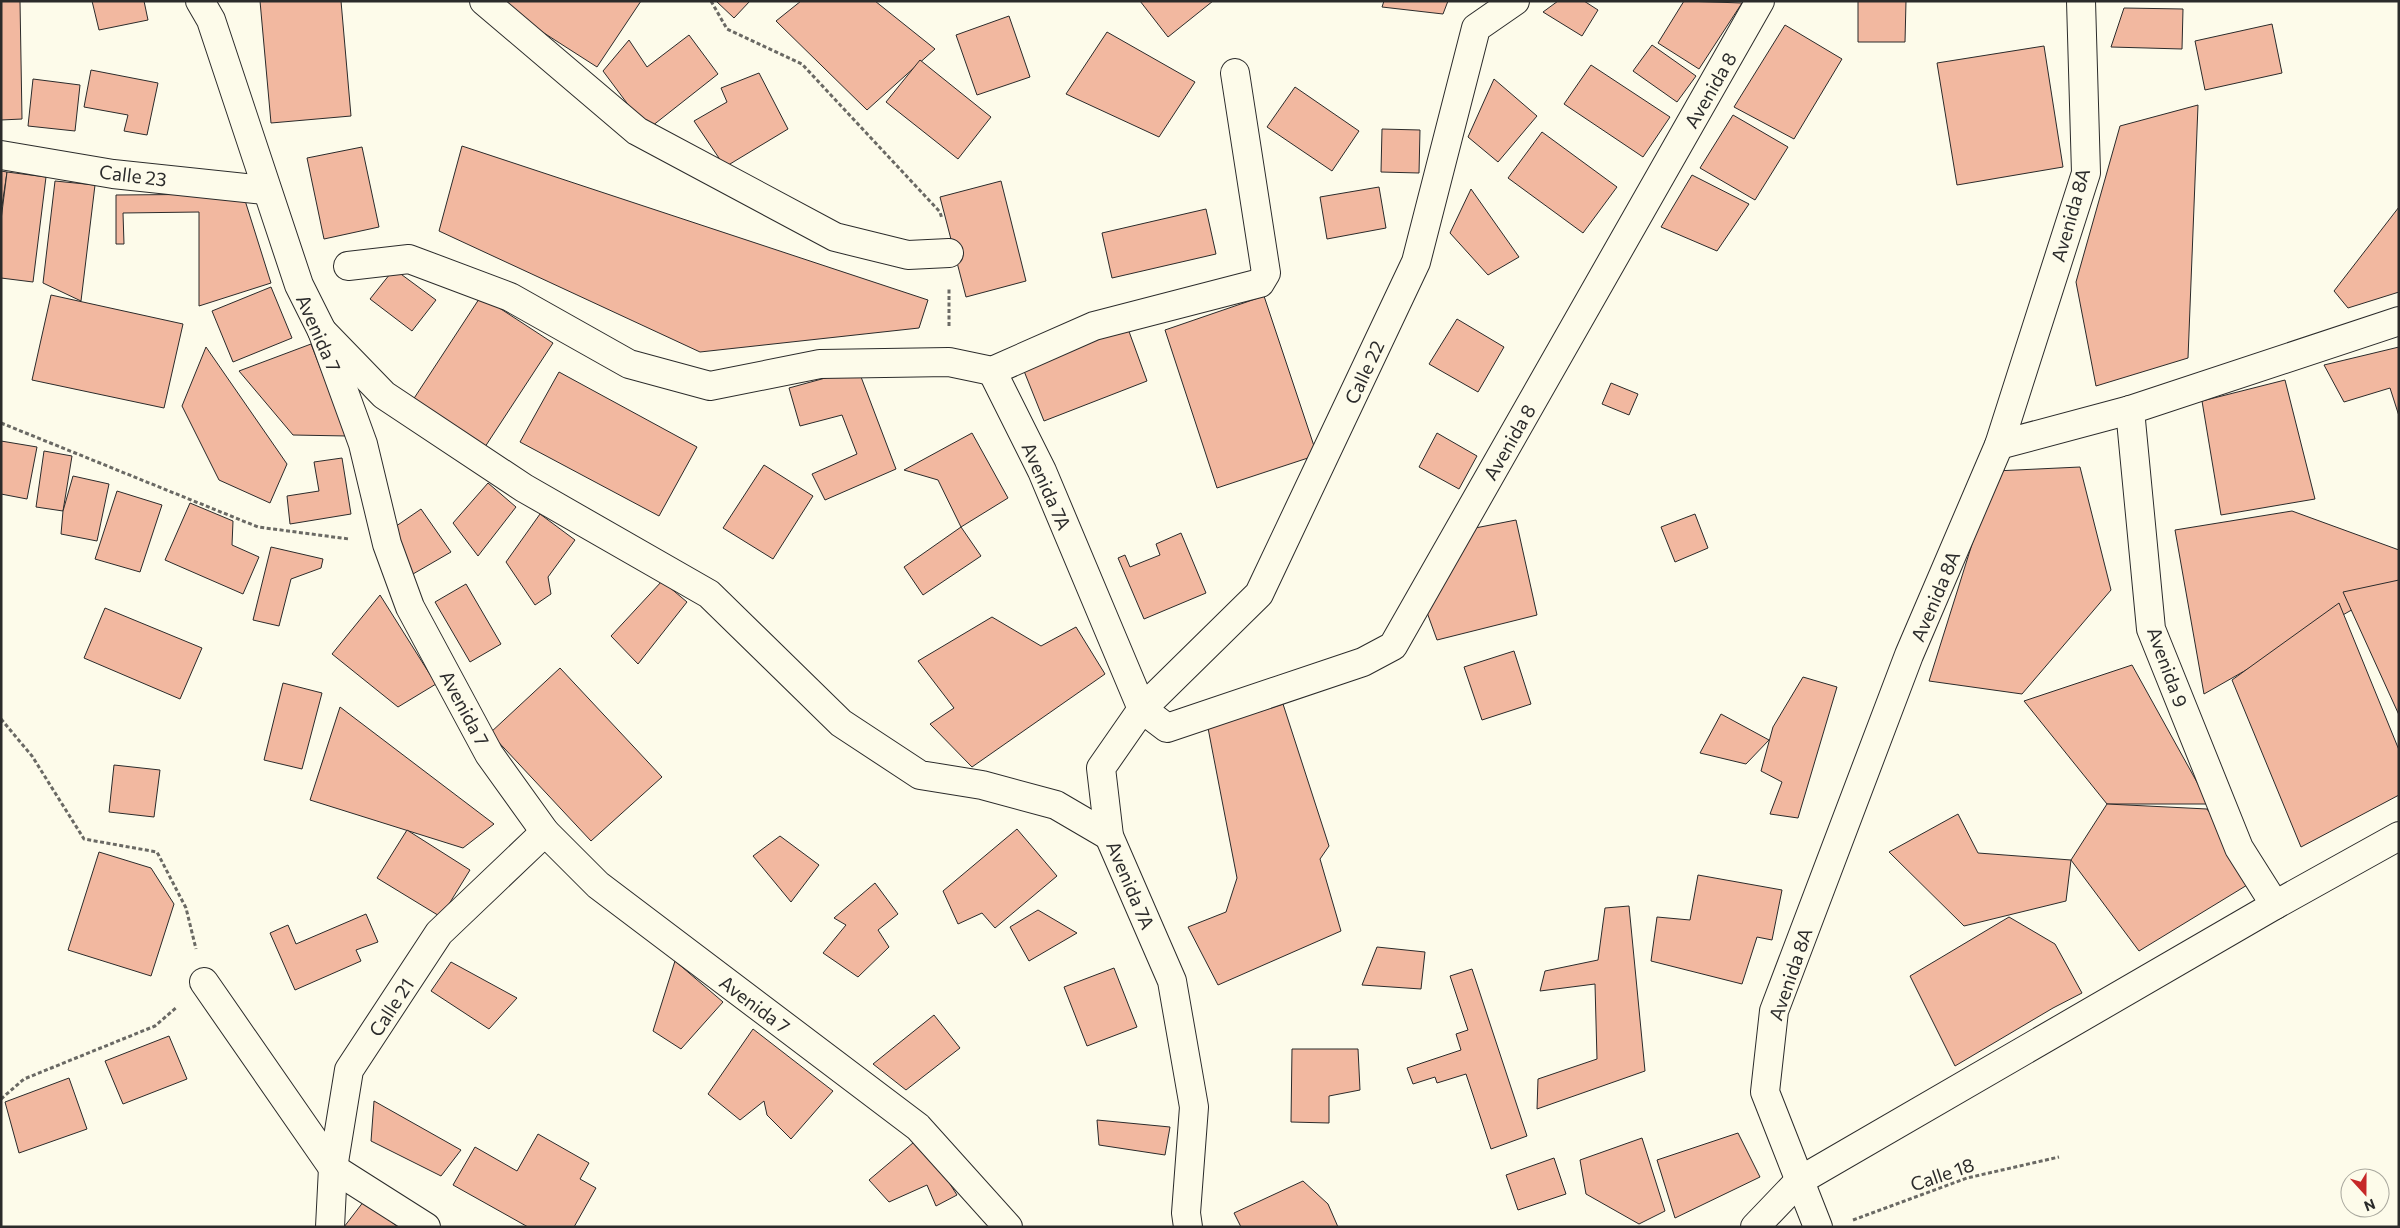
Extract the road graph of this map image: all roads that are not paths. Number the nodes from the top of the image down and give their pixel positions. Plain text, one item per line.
1 (200, 1) edge
2 (484, 1) edge
3 (1515, 1) edge
4 (1760, 1) edge
5 (2081, 1) edge
6 (1235, 73) dead end
7 (1, 155) edge
8 (265, 190) junction
9 (949, 253) road end
10 (348, 266) dead end
11 (2399, 321) edge
12 (322, 331) junction
13 (992, 371) junction
14 (2130, 410) junction
15 (1998, 445) junction
16 (1142, 709) junction
17 (545, 832) junction
18 (1109, 836) junction
19 (2399, 836) edge
20 (2275, 904) junction
21 (204, 982) road end
22 (333, 1168) junction
23 (1799, 1181) junction
24 (330, 1227) edge
25 (426, 1227) edge
26 (1008, 1227) edge
27 (1188, 1227) edge
28 (1755, 1227) edge
29 (1818, 1227) edge

1 - 8 street, Avenida 7
2 - 9 street
3 - 16 street, Calle 22
4 - 16 street, Avenida 8
5 - 15 street, Avenida 8A
6 - 13 street
7 - 8 street, Calle 23
8 - 12 street, Avenida 7
10 - 13 street
11 - 14 street
12 - 17 street, Avenida 7
12 - 18 street
13 - 16 street, Avenida 7A
14 - 15 street
14 - 20 street, Avenida 9
15 - 23 street, Avenida 8A
16 - 18 street, Avenida 7A
17 - 22 street, Calle 21
17 - 26 street, Avenida 7
18 - 27 street, Avenida 7A
19 - 20 street
20 - 23 street
21 - 22 street
22 - 24 street, Calle 21
22 - 25 street
23 - 28 street
23 - 29 street

